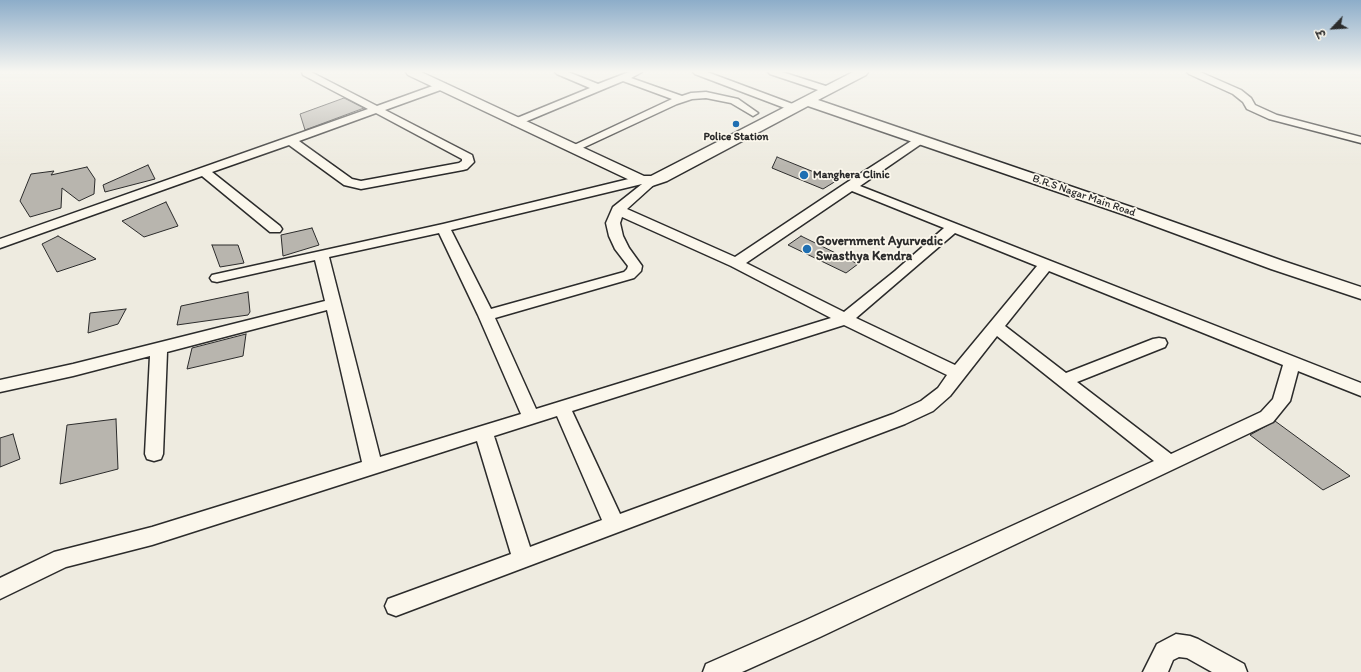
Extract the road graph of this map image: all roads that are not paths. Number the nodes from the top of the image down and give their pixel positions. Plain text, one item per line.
1 (365, 103) edge
2 (392, 103) edge
3 (478, 103) edge
4 (561, 103) edge
5 (672, 103) edge
6 (739, 103) edge
7 (796, 103) edge
8 (804, 103) edge
9 (1249, 103) edge
10 (801, 105) junction
11 (376, 109) junction
12 (753, 113) dead end
13 (516, 122) junction
14 (1361, 133) edge
15 (1356, 139) edge
16 (290, 140) junction
17 (920, 140) junction
18 (574, 149) junction
19 (203, 171) junction
20 (646, 180) junction
21 (850, 186) junction
22 (618, 210) junction
23 (443, 228) junction
24 (952, 228) junction
25 (275, 229) dead end
26 (0, 244) edge
27 (321, 255) junction
28 (736, 263) junction
29 (1046, 265) junction
30 (217, 278) dead end
31 (1361, 293) edge
32 (333, 304) junction
33 (486, 315) junction
34 (844, 319) junction
35 (996, 327) junction
36 (1159, 342) dead end
37 (159, 348) junction
38 (1292, 363) junction
39 (958, 373) junction
40 (1064, 380) junction
41 (0, 386) edge
42 (1361, 390) edge
43 (562, 408) junction
44 (531, 417) junction
45 (484, 433) junction
46 (154, 454) dead end
47 (1169, 462) junction
48 (373, 467) junction
49 (614, 524) junction
50 (523, 558) junction
51 (0, 590) edge
52 (396, 606) dead end
53 (715, 672) edge
54 (1155, 672) edge
55 (1235, 672) edge

1 - 11 street
2 - 11 street
3 - 13 street
4 - 13 street
5 - 18 street
6 - 12 street
7 - 10 street
8 - 10 street
9 - 15 street
10 - 17 street, B.R.S Nagar Main Road
10 - 20 street
11 - 16 street
11 - 16 street
13 - 18 street
14 - 15 street
16 - 19 street
17 - 21 street
17 - 31 street, B.R.S Nagar Main Road
18 - 20 street
19 - 25 street
19 - 26 street
20 - 22 street
20 - 23 street
21 - 24 street
21 - 28 street
22 - 28 street
22 - 33 street
23 - 27 street
23 - 33 street
24 - 29 street
24 - 34 street
27 - 30 street
27 - 32 street
28 - 34 street
29 - 35 street
29 - 38 street
32 - 37 street
32 - 48 street
33 - 44 street
34 - 39 street
34 - 43 street
35 - 39 street
35 - 40 street
36 - 40 street
37 - 41 street
37 - 46 street
38 - 42 street
38 - 47 street
39 - 49 street
40 - 47 street
43 - 44 street
43 - 49 street
44 - 45 street
45 - 48 street
45 - 50 street
47 - 53 street
48 - 51 street
49 - 50 street
50 - 52 street
54 - 55 street

